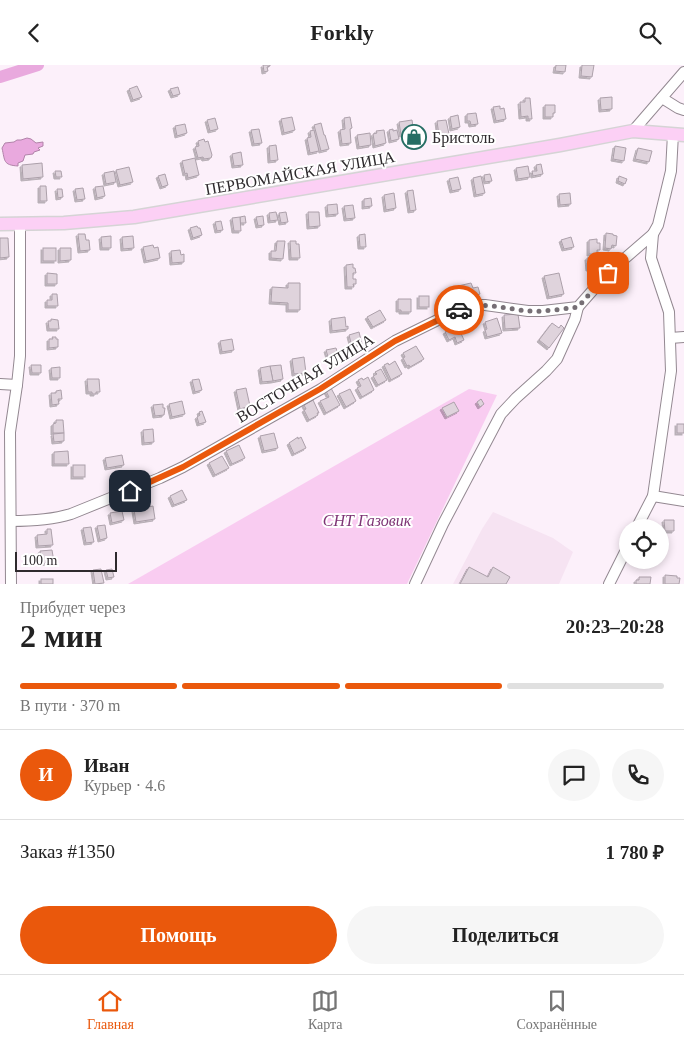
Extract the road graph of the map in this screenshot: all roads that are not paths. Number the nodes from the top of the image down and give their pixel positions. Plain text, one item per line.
1 (679, 65) edge
2 (684, 70) edge
3 (662, 98) junction
4 (684, 111) edge
5 (633, 131) junction
6 (678, 134) edge
7 (0, 224) edge
8 (20, 224) junction
9 (653, 234) junction
10 (578, 307) junction
11 (684, 337) edge
12 (670, 338) junction
13 (0, 384) edge
14 (18, 385) junction
15 (652, 496) junction
16 (684, 501) edge
17 (641, 519) edge
18 (10, 521) junction
19 (619, 563) edge
20 (11, 584) edge
21 (415, 584) edge
22 (608, 584) edge

1 - 2 street
2 - 3 street
3 - 4 street
3 - 5 street
5 - 6 main road, ПЕРВОМАЙСКАЯ УЛИЦА
5 - 8 main road, ПЕРВОМАЙСКАЯ УЛИЦА
6 - 9 street
7 - 8 main road, ПЕРВОМАЙСКАЯ УЛИЦА
8 - 14 street
9 - 10 street
9 - 12 street
10 - 18 street, ВОСТОЧНАЯ УЛИЦА
10 - 21 street
11 - 12 street
12 - 15 street
13 - 14 street
14 - 18 street
15 - 16 street
15 - 17 street
18 - 20 street
19 - 22 street

